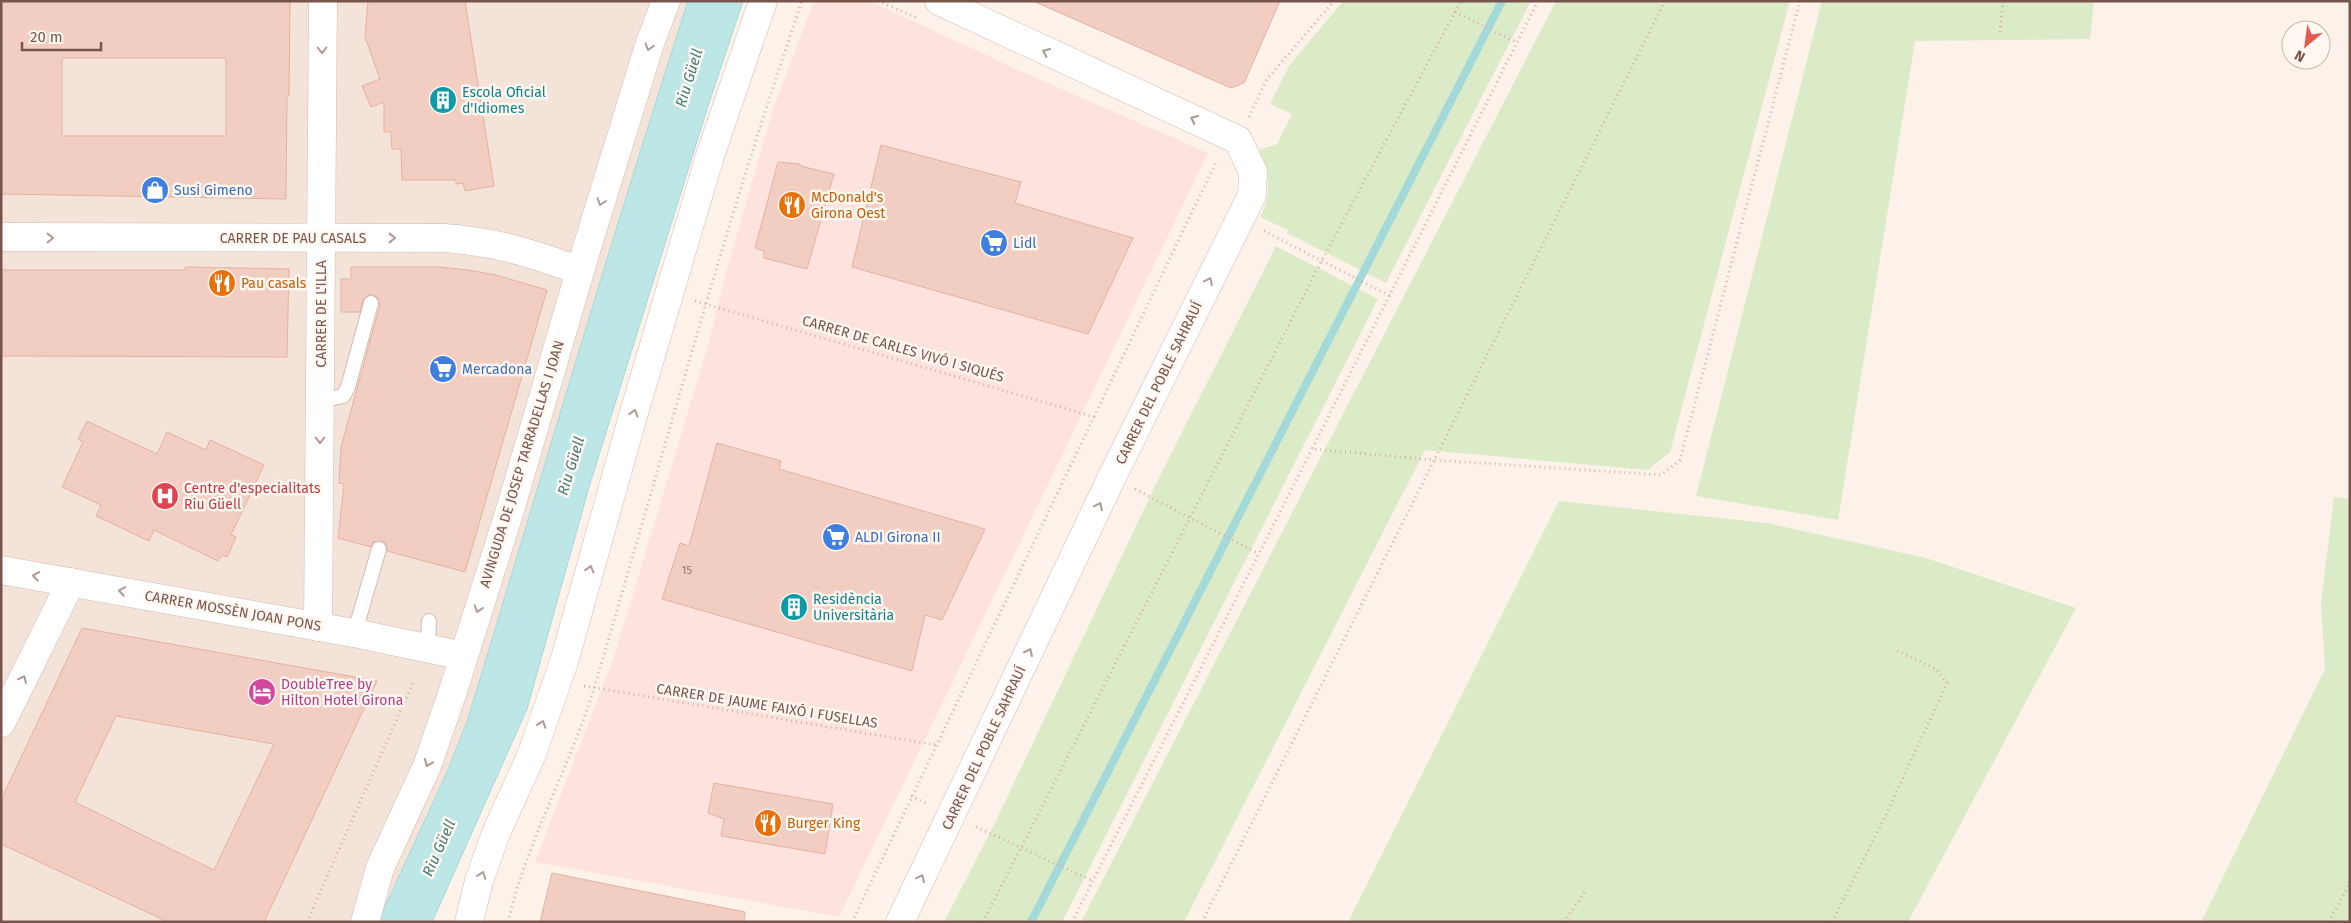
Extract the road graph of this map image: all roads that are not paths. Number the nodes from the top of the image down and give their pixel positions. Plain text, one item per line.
1 (323, 1) edge
2 (666, 1) edge
3 (763, 1) edge
4 (931, 11) edge
5 (1, 237) edge
6 (322, 238) junction
7 (580, 271) junction
8 (371, 303) dead end
9 (320, 401) junction
10 (379, 549) dead end
11 (1, 570) edge
12 (71, 582) junction
13 (318, 627) junction
14 (360, 634) junction
15 (464, 656) junction
16 (1, 723) edge
17 (365, 922) edge
18 (469, 922) edge
19 (900, 922) edge

1 -> 6 street, CARRER DE L'ILLA
2 -> 7 street, AVINGUDA DE JOSEP TARRADELLAS I JOAN
18 -> 3 street
19 -> 4 street, CARRER DEL POBLE SAHRAUÍ
5 -> 6 street, CARRER DE PAU CASALS
6 -> 7 street, CARRER DE PAU CASALS
6 - 9 street, CARRER DE L'ILLA
7 -> 15 street, AVINGUDA DE JOSEP TARRADELLAS I JOAN
8 - 9 lane
9 -> 13 street, CARRER DE L'ILLA
10 - 14 lane
12 -> 11 street, CARRER MOSSÈN JOAN PONS
13 -> 12 street, CARRER MOSSÈN JOAN PONS
16 -> 12 street
13 - 14 street, CARRER MOSSÈN JOAN PONS
14 - 15 street, CARRER MOSSÈN JOAN PONS
15 -> 17 street, AVINGUDA DE JOSEP TARRADELLAS I JOAN

